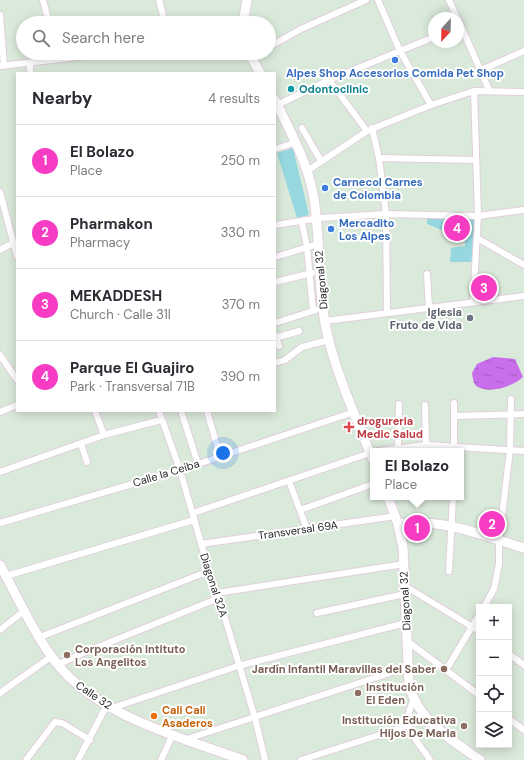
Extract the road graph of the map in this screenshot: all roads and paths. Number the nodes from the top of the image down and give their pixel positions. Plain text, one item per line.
1 (43, 0) edge
2 (159, 0) edge
3 (247, 0) edge
4 (366, 0) edge
5 (378, 0) edge
6 (449, 0) edge
7 (454, 12) edge
8 (47, 16) edge
9 (163, 16) edge
10 (244, 16) edge
11 (0, 17) edge
12 (464, 35) edge
13 (428, 39) edge
14 (276, 44) edge
15 (400, 51) junction
16 (524, 51) edge
17 (40, 60) edge
18 (255, 60) edge
19 (30, 63) junction
20 (2, 66) edge
21 (480, 70) junction
22 (30, 72) edge
23 (260, 72) edge
24 (329, 80) junction
25 (489, 90) junction
26 (474, 91) junction
27 (524, 92) edge
28 (276, 102) edge
29 (431, 105) junction
30 (302, 128) dead end
31 (370, 129) junction
32 (297, 142) junction
33 (276, 149) edge
34 (379, 158) junction
35 (476, 160) junction
36 (321, 161) junction
37 (307, 171) junction
38 (0, 192) edge
39 (524, 210) edge
40 (386, 214) junction
41 (478, 216) junction
42 (316, 218) junction
43 (302, 222) dead end
44 (276, 225) edge
45 (16, 227) edge
46 (10, 229) junction
47 (477, 238) junction
48 (14, 243) junction
49 (318, 244) junction
50 (307, 247) junction
51 (0, 250) edge
52 (16, 252) edge
53 (276, 257) edge
54 (524, 265) edge
55 (310, 273) junction
56 (320, 273) junction
57 (427, 274) dead end
58 (276, 282) edge
59 (524, 296) edge
60 (473, 302) junction
61 (323, 308) junction
62 (429, 308) junction
63 (313, 311) junction
64 (387, 313) junction
65 (325, 321) junction
66 (276, 323) edge
67 (300, 331) dead end
68 (276, 337) edge
69 (276, 339) edge
70 (329, 340) junction
71 (279, 346) dead end
72 (0, 355) edge
73 (276, 363) edge
74 (16, 379) edge
75 (511, 399) dead end
76 (454, 403) dead end
77 (399, 404) dead end
78 (16, 405) edge
79 (425, 405) dead end
80 (0, 412) edge
81 (95, 412) edge
82 (159, 412) edge
83 (207, 412) edge
84 (354, 412) junction
85 (182, 414) dead end
86 (511, 414) junction
87 (524, 414) edge
88 (454, 416) junction
89 (161, 420) junction
90 (104, 435) junction
91 (81, 444) junction
92 (426, 445) junction
93 (398, 447) junction
94 (370, 448) edge
95 (394, 448) edge
96 (447, 448) edge
97 (454, 448) edge
98 (464, 449) edge
99 (510, 450) junction
100 (524, 451) edge
101 (370, 455) edge
102 (220, 456) junction
103 (87, 462) dead end
104 (198, 464) junction
105 (180, 470) junction
106 (0, 472) edge
107 (289, 481) junction
108 (370, 485) edge
109 (389, 500) edge
110 (454, 500) edge
111 (300, 510) junction
112 (193, 516) junction
113 (397, 520) junction
114 (0, 523) edge
115 (453, 525) junction
116 (307, 529) junction
117 (499, 541) junction
118 (201, 544) junction
119 (524, 548) edge
120 (404, 564) junction
121 (0, 566) edge
122 (209, 570) junction
123 (449, 571) dead end
124 (6, 576) junction
125 (405, 590) junction
126 (218, 595) junction
127 (486, 604) edge
128 (25, 610) junction
129 (317, 613) dead end
130 (476, 621) edge
131 (406, 623) junction
132 (473, 627) junction
133 (0, 630) edge
134 (476, 630) edge
135 (40, 637) junction
136 (408, 641) junction
137 (52, 656) junction
138 (512, 656) edge
139 (524, 664) edge
140 (57, 665) junction
141 (238, 666) junction
142 (409, 669) junction
143 (446, 670) junction
144 (0, 693) edge
145 (476, 693) edge
146 (415, 703) junction
147 (109, 706) junction
148 (422, 714) junction
149 (255, 718) junction
150 (512, 721) edge
151 (407, 726) junction
152 (524, 730) edge
153 (174, 734) junction
154 (187, 739) junction
155 (90, 740) junction
156 (26, 760) edge
157 (78, 760) edge
158 (161, 760) edge
159 (243, 760) edge
160 (265, 760) edge
161 (300, 760) edge
162 (430, 760) edge
163 (480, 760) edge

1 - 8 street
2 - 9 street
3 - 10 street
4 - 14 street
5 - 15 street
6 - 7 street
11 - 20 street
12 - 21 street
13 - 15 street
15 - 24 street
15 - 29 street
16 - 21 street
17 - 19 street
18 - 23 street
19 - 20 street
19 - 22 street
21 - 25 street
24 - 28 street
24 - 31 street
25 - 26 street
25 - 27 street
26 - 29 street
26 - 35 street
28 - 32 street, Diagonal 32
29 - 31 street
30 - 36 street
31 - 34 street
31 - 36 street
32 - 33 street
32 - 37 street, Diagonal 32
34 - 35 street
34 - 40 street
35 - 41 street
36 - 37 street
37 - 42 street, Diagonal 32
38 - 46 street
39 - 41 street
40 - 41 street
40 - 42 street
40 - 64 street
41 - 47 street
42 - 44 street
42 - 49 street, Diagonal 32
43 - 50 street
45 - 46 street
46 - 48 street
47 - 54 street
47 - 60 street
48 - 51 street
48 - 52 street
49 - 50 street
49 - 56 street, Diagonal 32
50 - 53 street
50 - 55 street
55 - 56 street
55 - 58 street
55 - 63 street
56 - 61 street, Diagonal 32
57 - 62 street
59 - 60 street
60 - 62 street
61 - 63 street
61 - 65 street, Diagonal 32
62 - 64 street
63 - 66 street
64 - 65 street
65 - 70 street, Diagonal 32
67 - 68 street
69 - 71 street
70 - 73 street
70 - 84 street, Diagonal 32
72 - 74 street
75 - 86 street
76 - 88 street
77 - 93 street
78 - 80 street
79 - 92 street
81 - 90 street
82 - 89 street, Diagonal 32A
83 - 102 street
84 - 94 street, Diagonal 32
84 - 102 street, Calle la Ceiba
85 - 104 street
86 - 87 street
86 - 88 street
86 - 99 street
88 - 97 street
89 - 90 street
89 - 105 street, Diagonal 32A
90 - 91 street
91 - 103 street
91 - 106 street
92 - 93 street
92 - 96 street
93 - 95 street
98 - 99 street
99 - 100 street
99 - 117 street
101 - 107 street
102 - 104 street, Calle la Ceiba
104 - 105 street, Calle la Ceiba
105 - 112 street, Diagonal 32A
105 - 114 street, Calle la Ceiba
107 - 111 street
107 - 112 street
108 - 111 street
109 - 113 street, Diagonal 32
110 - 115 street
111 - 116 street
112 - 118 street, Diagonal 32A
112 - 124 street
113 - 115 street, Transversal 69A
113 - 116 street, Transversal 69A
113 - 120 street, Diagonal 32
115 - 117 street, Transversal 69A
115 - 123 street
116 - 118 street, Transversal 69A
117 - 119 street, Transversal 69A
117 - 127 street
118 - 122 street, Diagonal 32A
120 - 125 street, Diagonal 32
120 - 126 street
121 - 124 street, Calle 32
122 - 126 street, Diagonal 32A
122 - 135 street
124 - 128 street, Calle 32
125 - 129 street
125 - 131 street, Diagonal 32
125 - 132 street
126 - 140 street
126 - 141 street, Diagonal 32A
128 - 133 street
128 - 135 street, Calle 32
130 - 132 street
131 - 136 street, Diagonal 32
131 - 141 street
132 - 134 street
132 - 143 street
135 - 137 street, Calle 32
136 - 142 street, Diagonal 32
136 - 143 street
137 - 140 street, Calle 32
137 - 144 street
138 - 139 street
140 - 147 street, Calle 32
141 - 147 street
141 - 149 street, Diagonal 32A
142 - 146 street, Diagonal 32
142 - 149 street
143 - 145 street
146 - 148 street
146 - 151 street
147 - 153 street, Calle 32
147 - 155 street
148 - 151 street
148 - 163 street
149 - 154 street
149 - 160 street, Diagonal 32A
150 - 152 street
151 - 161 street
151 - 162 street
153 - 154 street, Calle 32
153 - 158 street
154 - 159 street, Calle 32
155 - 156 street
155 - 157 street

